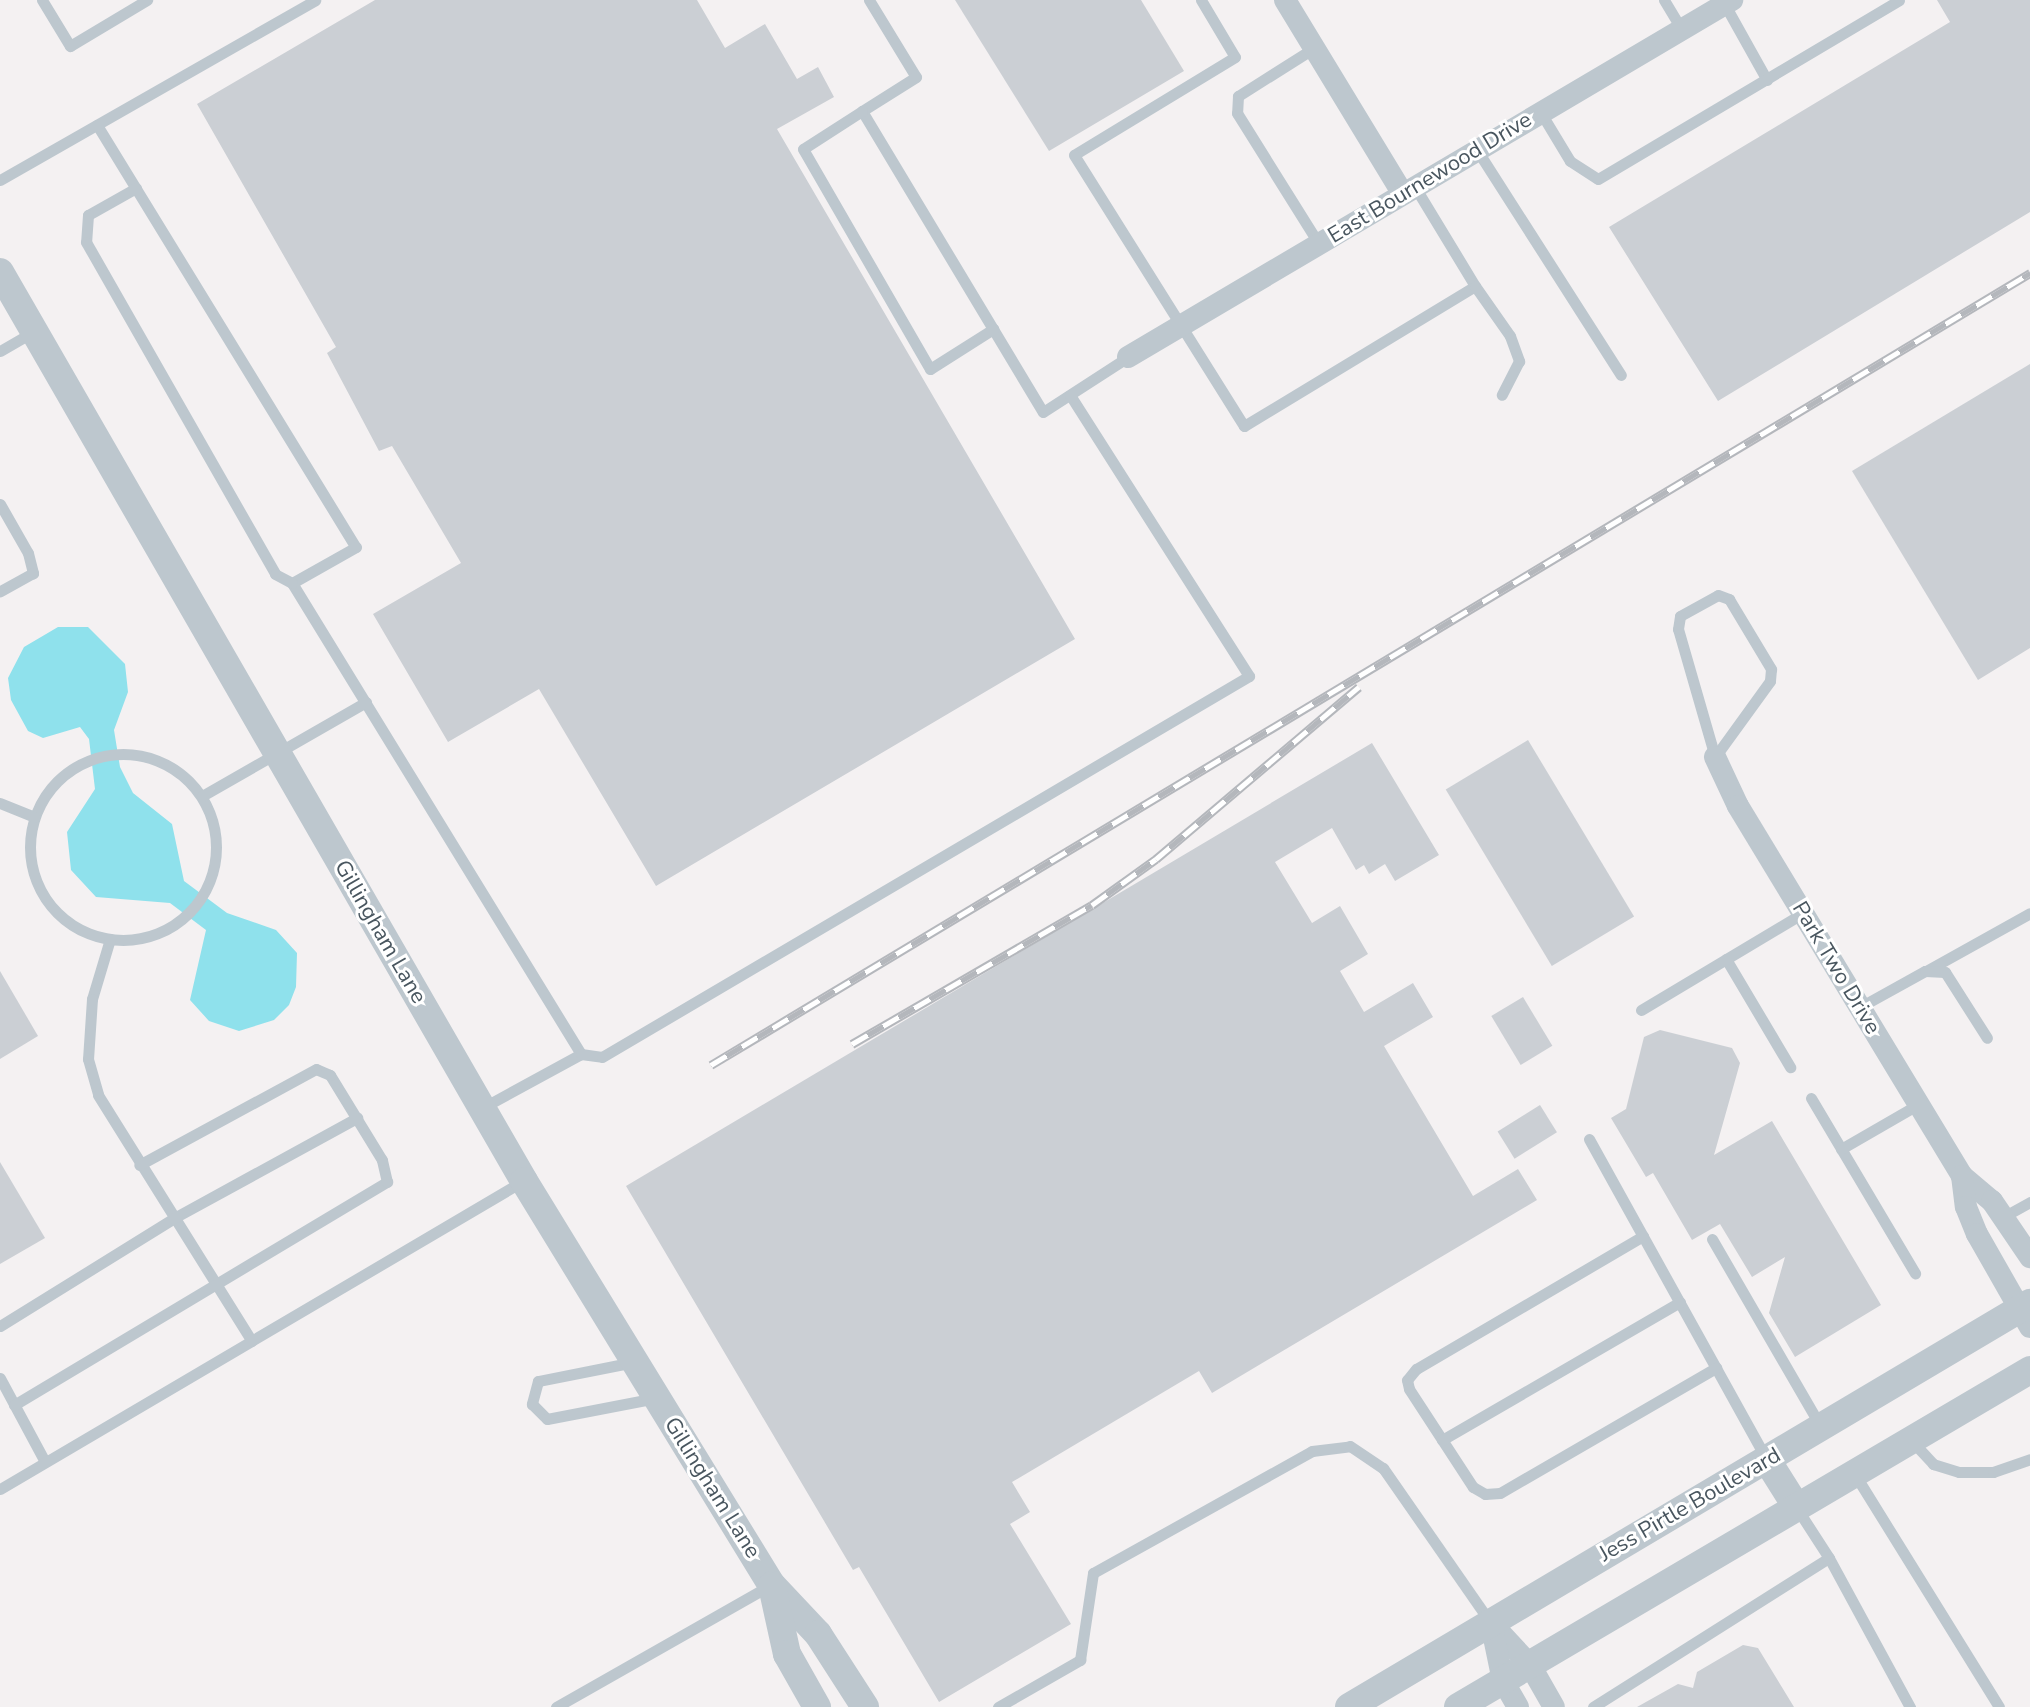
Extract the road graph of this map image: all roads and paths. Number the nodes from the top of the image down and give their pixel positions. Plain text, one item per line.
1 (42, 0) edge
2 (147, 0) edge
3 (315, 0) edge
4 (869, 0) edge
5 (1201, 0) edge
6 (1285, 0) edge
7 (1664, 0) edge
8 (1899, 0) edge
9 (1728, 2) edge
10 (1682, 30) junction
11 (1314, 48) junction
12 (1767, 80) junction
13 (862, 111) junction
14 (1541, 113) junction
15 (97, 125) junction
16 (1477, 150) junction
17 (0, 180) edge
18 (136, 188) junction
19 (1409, 191) junction
20 (1319, 244) junction
21 (0, 272) edge
22 (1475, 286) junction
23 (1179, 327) junction
24 (993, 329) junction
25 (34, 331) junction
26 (0, 351) edge
27 (1128, 357) joint
28 (1621, 375) dead end
29 (1070, 395) junction
30 (1502, 395) dead end
31 (0, 504) edge
32 (3, 517) edge
33 (292, 583) junction
34 (0, 591) edge
35 (366, 702) junction
36 (276, 752) junction
37 (1715, 757) junction
38 (202, 796) junction
39 (0, 803) edge
40 (34, 817) junction
41 (1803, 913) junction
42 (2030, 913) edge
43 (110, 939) junction
44 (1726, 959) junction
45 (1925, 971) junction
46 (1860, 1007) junction
47 (1641, 1010) dead end
48 (1987, 1038) dead end
49 (581, 1054) junction
50 (1790, 1067) dead end
51 (1811, 1098) dead end
52 (1919, 1104) junction
53 (482, 1108) junction
54 (357, 1118) junction
55 (1589, 1139) dead end
56 (1841, 1149) junction
57 (139, 1165) junction
58 (1962, 1176) junction
59 (524, 1181) junction
60 (2030, 1202) edge
61 (2003, 1217) junction
62 (174, 1218) junction
63 (1643, 1236) junction
64 (1712, 1239) dead end
65 (2030, 1257) edge
66 (1915, 1273) dead end
67 (215, 1283) junction
68 (1680, 1302) junction
69 (2027, 1313) edge
70 (0, 1326) edge
71 (252, 1341) junction
72 (634, 1362) junction
73 (1716, 1368) junction
74 (2030, 1370) edge
75 (0, 1378) edge
76 (656, 1398) junction
77 (14, 1405) junction
78 (1822, 1428) junction
79 (1442, 1440) junction
80 (1910, 1440) junction
81 (2030, 1459) edge
82 (1767, 1460) junction
83 (45, 1462) junction
84 (1853, 1473) junction
85 (0, 1489) edge
86 (1796, 1506) junction
87 (1829, 1558) junction
88 (772, 1585) junction
89 (1490, 1622) junction
90 (1530, 1665) junction
91 (1503, 1681) junction
92 (556, 1707) edge
93 (817, 1707) edge
94 (865, 1707) edge
95 (998, 1707) edge
96 (1349, 1707) edge
97 (1458, 1707) edge
98 (1518, 1707) edge
99 (1554, 1707) edge
100 (1593, 1707) edge
101 (1910, 1707) edge
102 (1999, 1707) edge

1 - 2 lane
3 - 15 lane
4 - 13 lane
5 - 23 lane
6 - 11 street
7 - 10 lane
8 - 12 lane
9 - 10 street, East Bournewood Drive
9 - 12 lane
10 - 14 street, East Bournewood Drive
11 - 19 street
11 - 20 lane
12 - 14 lane
13 - 24 lane
13 - 24 lane
14 - 16 street, East Bournewood Drive
15 - 17 lane
15 - 18 lane
16 - 19 street, East Bournewood Drive
16 - 28 lane
18 - 33 lane
18 - 33 lane
19 - 20 street, East Bournewood Drive
19 - 22 lane
20 - 23 street, East Bournewood Drive
21 - 25 street, Gillingham Lane
22 - 23 lane
22 - 30 lane
23 - 27 street, East Bournewood Drive
24 - 29 lane
25 - 26 lane
25 - 36 street, Gillingham Lane
27 - 29 lane
29 - 49 lane
31 - 32 lane
32 - 34 lane
33 - 35 lane
35 - 36 lane
35 - 49 lane
36 - 38 lane
36 - 53 street, Gillingham Lane
37 - 37 lane
37 - 41 street, Park Two Drive
38 - 40 lane
38 - 43 lane
39 - 40 lane
40 - 43 lane
41 - 44 lane
41 - 46 street, Park Two Drive
42 - 45 lane
43 - 57 lane
44 - 47 lane
44 - 50 lane
45 - 46 lane
45 - 48 lane
46 - 52 street, Park Two Drive
49 - 53 lane
51 - 56 lane
52 - 56 lane
52 - 58 street, Park Two Drive
53 - 59 street, Gillingham Lane
54 - 57 lane
54 - 62 lane
54 - 67 lane
55 - 63 lane
56 - 66 lane
57 - 62 lane
58 - 61 street, Park Two Drive
58 - 69 street, Park Two Drive
59 - 71 lane
59 - 72 street, Gillingham Lane
60 - 61 lane
61 - 65 street, Park Two Drive
62 - 67 lane
62 - 70 lane
63 - 68 lane
63 - 79 lane
64 - 78 lane
67 - 71 lane
67 - 77 lane
68 - 73 lane
68 - 79 lane
69 - 78 street, Jess Pirtle Boulevard
71 - 83 lane
72 - 76 street, Gillingham Lane
72 - 76 lane
73 - 79 lane
73 - 82 lane
74 - 80 street
75 - 77 lane
76 - 88 street, Gillingham Lane
77 - 83 lane
78 - 82 street, Jess Pirtle Boulevard
80 - 81 lane
80 - 84 street
82 - 86 street
82 - 89 street, Jess Pirtle Boulevard
83 - 85 lane
84 - 86 street
84 - 102 lane
86 - 87 lane
86 - 90 street
87 - 100 lane
87 - 101 lane
88 - 92 lane
88 - 93 street, Gillingham Lane
88 - 94 street, Gillingham Lane
89 - 90 street
89 - 91 street
89 - 95 lane
89 - 96 street, Jess Pirtle Boulevard
90 - 91 street
90 - 99 street
91 - 97 street
91 - 98 street

